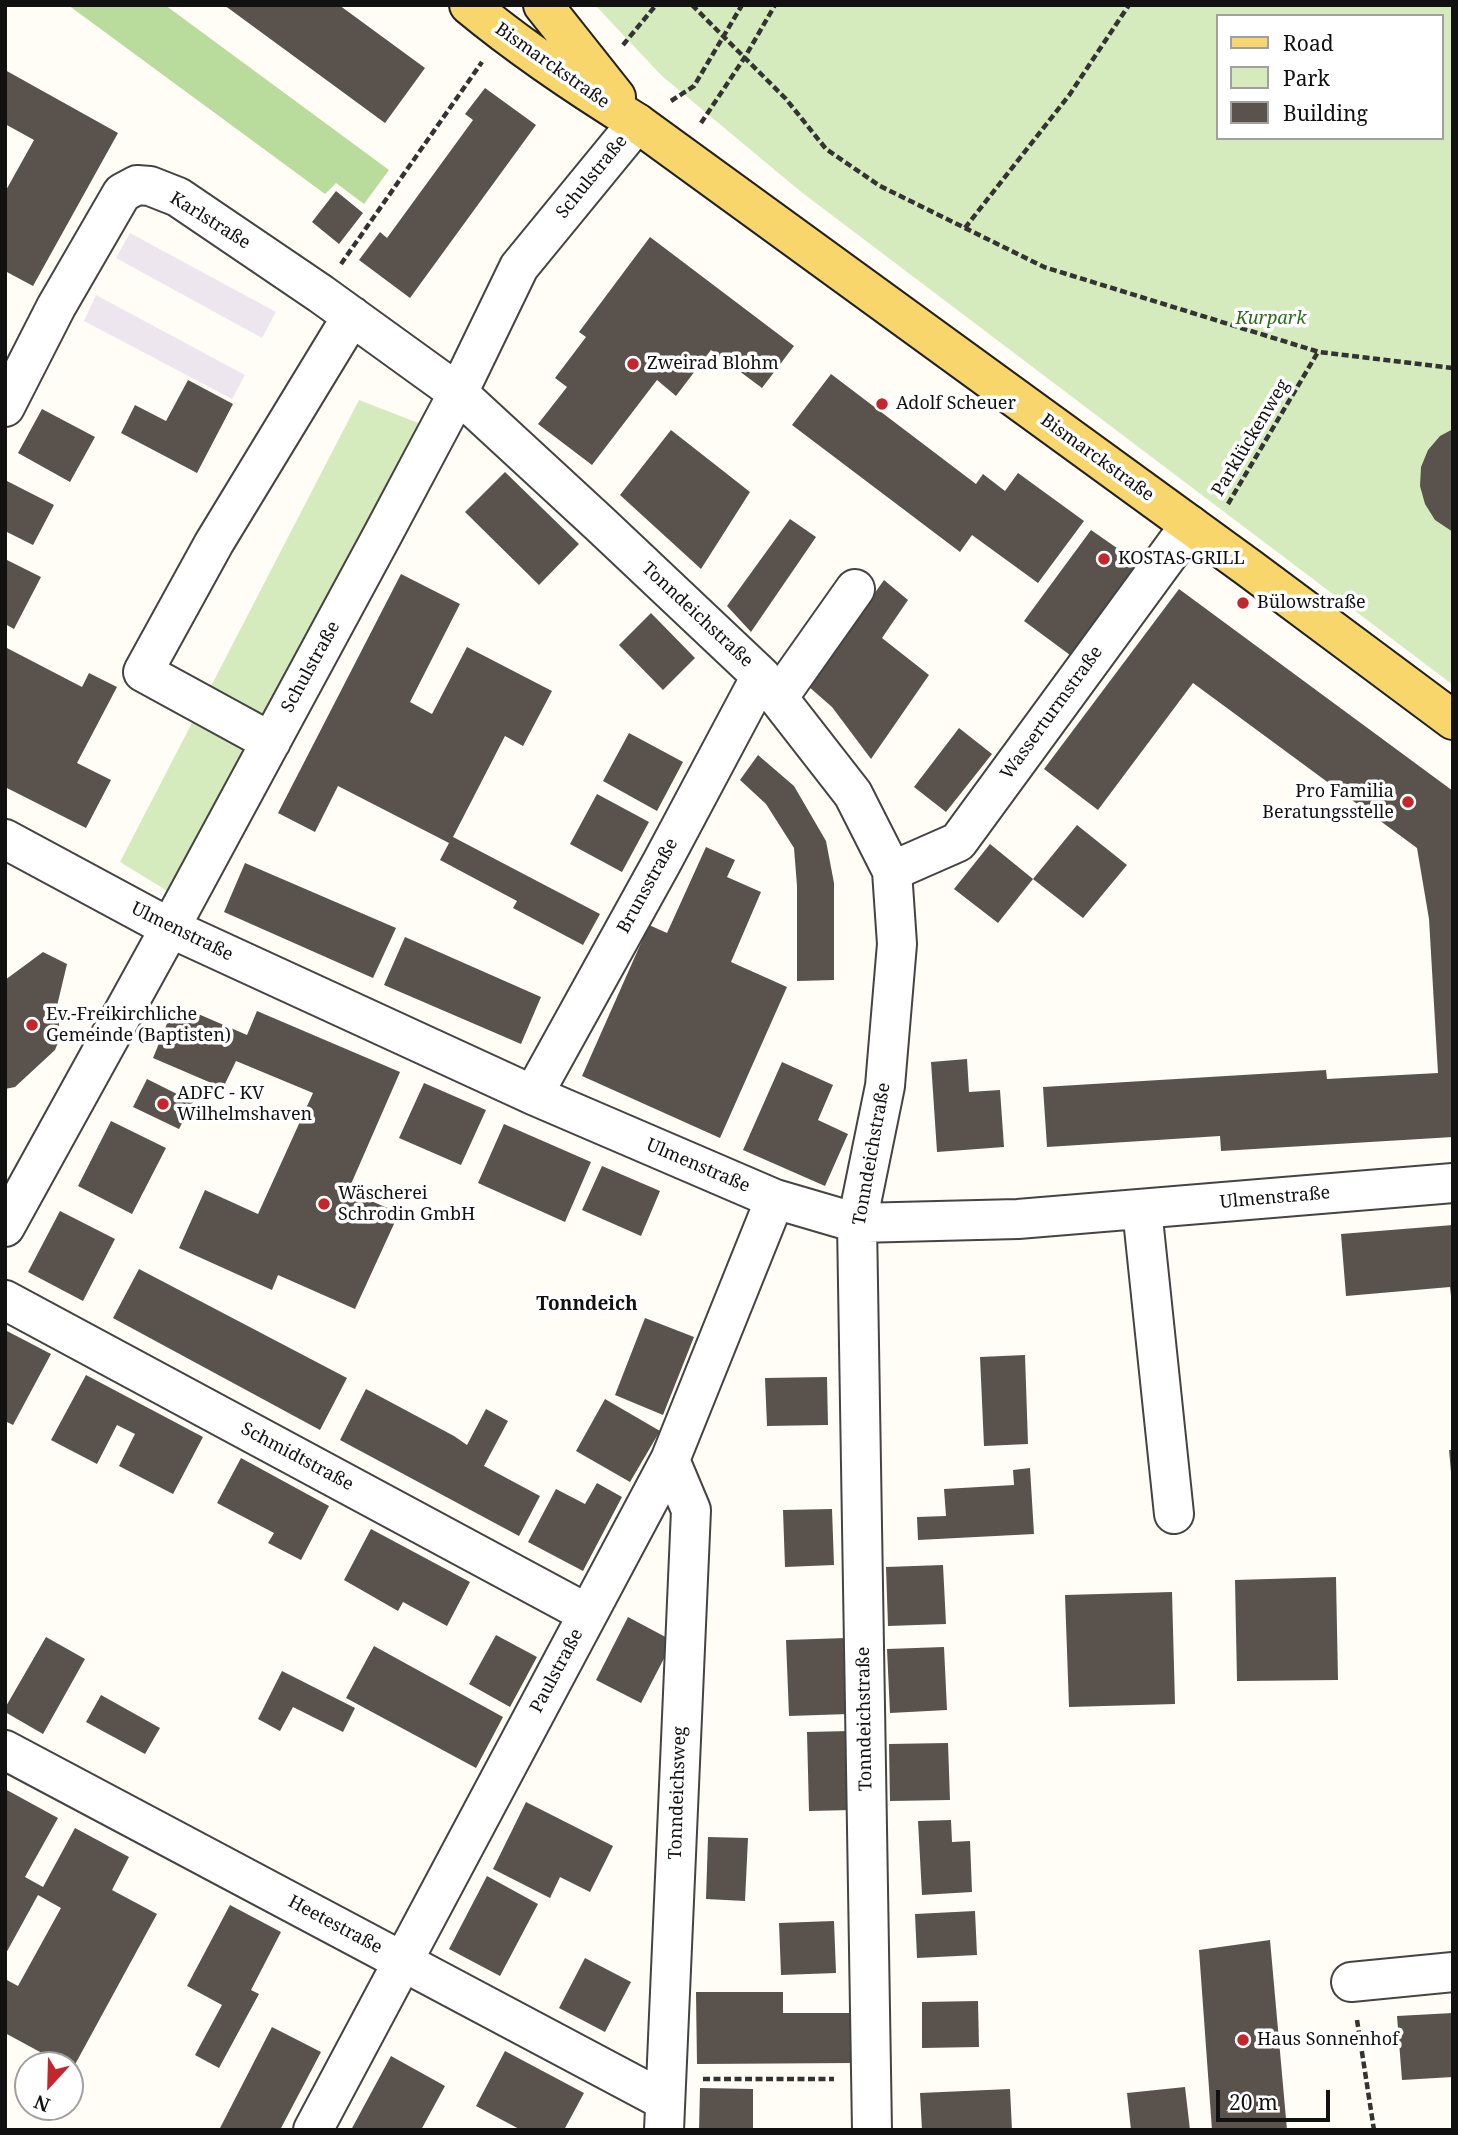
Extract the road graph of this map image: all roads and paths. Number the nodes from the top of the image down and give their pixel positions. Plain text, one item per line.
1 (469, 5) edge
2 (544, 5) edge
3 (692, 5) edge
4 (743, 5) edge
5 (775, 5) edge
6 (1129, 5) edge
7 (502, 33) junction
8 (724, 36) junction
9 (745, 57) junction
10 (638, 123) junction
11 (680, 155) junction
12 (965, 228) junction
13 (321, 294) junction
14 (352, 316) junction
15 (1319, 352) junction
16 (1453, 368) edge
17 (457, 393) junction
18 (5, 407) edge
19 (1199, 532) junction
20 (855, 589) dead end
21 (769, 687) junction
22 (1453, 720) edge
23 (271, 742) junction
24 (5, 839) edge
25 (892, 871) junction
26 (170, 928) junction
27 (533, 1095) junction
28 (1453, 1183) edge
29 (775, 1199) junction
30 (1142, 1209) junction
31 (857, 1223) junction
32 (5, 1227) edge
33 (5, 1300) edge
34 (670, 1460) junction
35 (1174, 1514) dead end
36 (588, 1614) junction
37 (5, 1750) edge
38 (402, 1961) junction
39 (1453, 1972) edge
40 (1350, 1982) joint
41 (870, 2079) junction
42 (665, 2115) edge
43 (313, 2130) edge
44 (872, 2130) edge
45 (1374, 2130) edge

1 - 7 main road, Bismarckstraße
2 - 10 main road, Bismarckstraße
3 - 8 path
4 - 8 path
5 - 9 path
6 - 12 path
7 - 10 main road, Bismarckstraße
7 - 13 path
8 - 9 path
8 - 10 path
9 - 11 path
9 - 12 path
10 - 11 main road, Bismarckstraße
10 - 17 street, Schulstraße
11 - 19 main road, Bismarckstraße
12 - 15 path
13 - 14 street, Karlstraße
13 - 18 street, Karlstraße
14 - 17 street, Karlstraße
14 - 23 street
15 - 16 path
15 - 19 path, Parklückenweg
17 - 21 street, Tonndeichstraße
17 - 23 street, Schulstraße
19 - 22 main road, Bismarckstraße
19 - 25 street, Wasserturmstraße
20 - 21 street, Brunsstraße
21 - 25 street, Tonndeichstraße
21 - 27 street, Brunsstraße
23 - 26 street, Schulstraße
24 - 26 street, Ulmenstraße
25 - 31 street, Tonndeichstraße
26 - 27 street, Ulmenstraße
26 - 32 street, Schulstraße
27 - 29 street, Ulmenstraße
28 - 30 street, Ulmenstraße
29 - 31 street, Ulmenstraße
29 - 34 street, Paulstraße
30 - 31 street, Ulmenstraße
30 - 35 street
31 - 41 street, Tonndeichstraße
33 - 36 street, Schmidtstraße
34 - 36 street, Paulstraße
34 - 42 street, Tonndeichsweg
36 - 38 street, Paulstraße
37 - 38 street, Heetestraße
38 - 42 street, Heetestraße
38 - 43 street, Paulstraße
39 - 40 street
40 - 45 path
41 - 42 path
41 - 44 street, Tonndeichstraße

